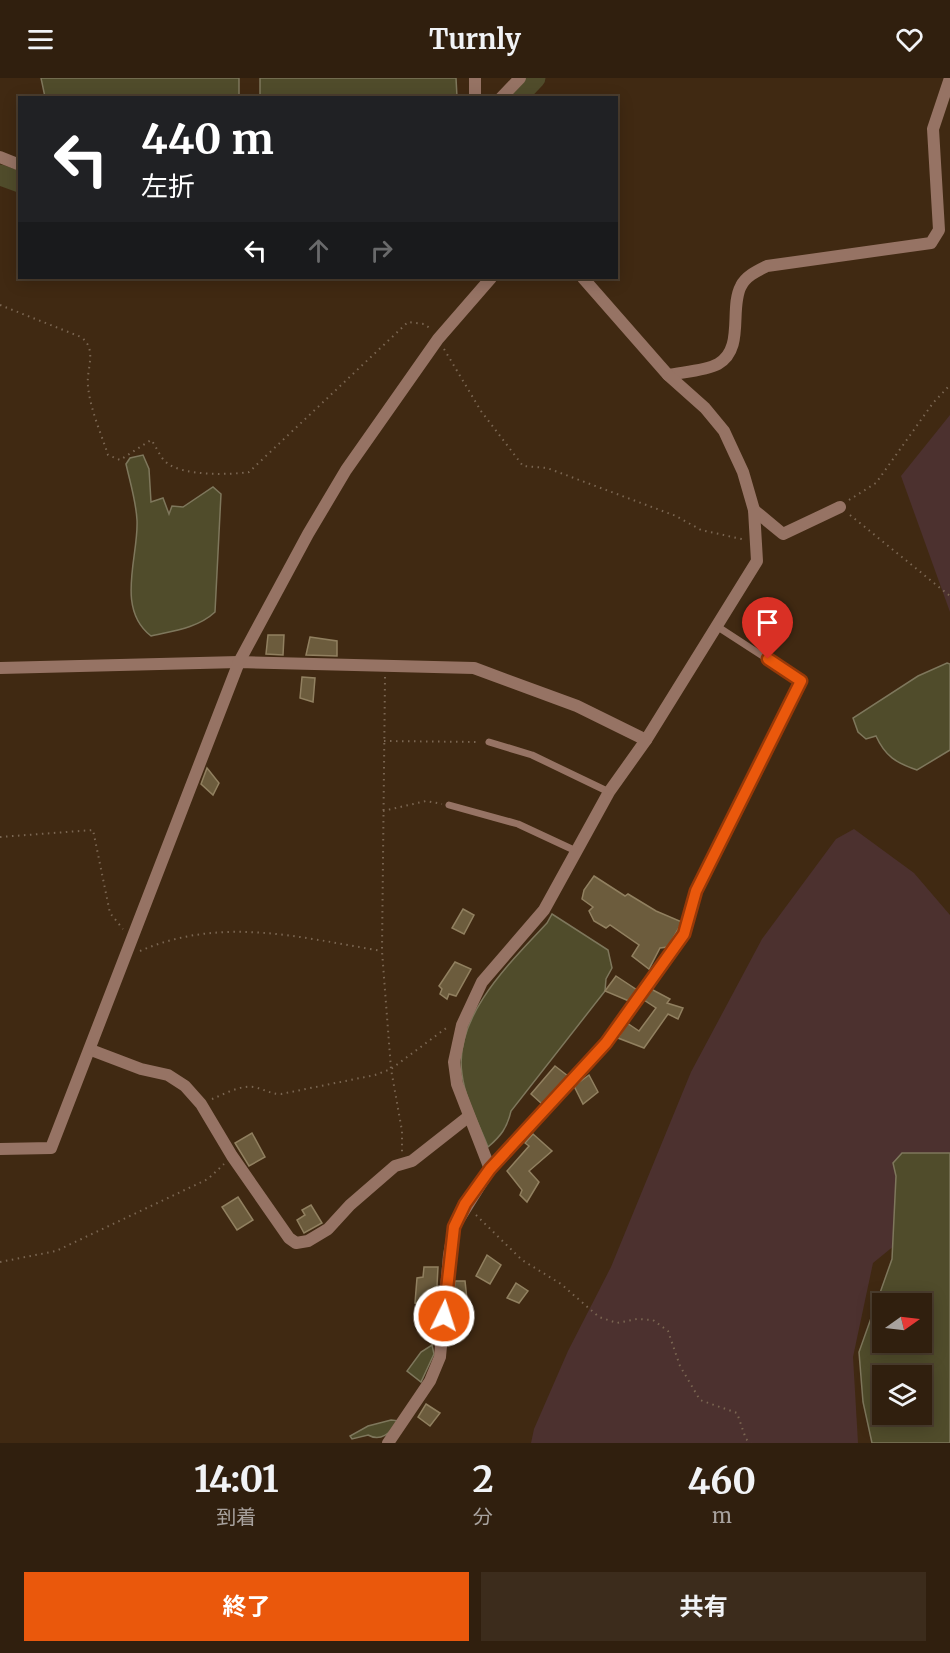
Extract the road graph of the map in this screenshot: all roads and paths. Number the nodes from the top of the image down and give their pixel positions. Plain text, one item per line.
1 (476, 78) edge
2 (520, 78) edge
3 (949, 81) edge
4 (475, 96) edge
5 (503, 96) edge
6 (0, 157) edge
7 (18, 164) edge
8 (490, 279) edge
9 (584, 279) edge
10 (0, 305) edge
11 (438, 339) junction
12 (668, 375) junction
13 (950, 385) edge
14 (840, 507) junction
15 (754, 510) junction
16 (758, 543) junction
17 (950, 596) edge
18 (718, 627) junction
19 (239, 662) junction
20 (386, 665) junction
21 (0, 668) edge
22 (646, 740) junction
23 (384, 741) junction
24 (489, 742) joint
25 (609, 792) junction
26 (449, 805) joint
27 (383, 810) junction
28 (0, 837) edge
29 (576, 851) junction
30 (133, 940) junction
31 (382, 951) junction
32 (126, 957) junction
33 (453, 1018) dead end
34 (91, 1050) junction
35 (391, 1069) junction
36 (201, 1104) junction
37 (540, 1114) joint
38 (468, 1117) junction
39 (0, 1149) edge
40 (232, 1156) junction
41 (402, 1164) junction
42 (490, 1169) junction
43 (465, 1204) junction
44 (0, 1262) edge
45 (388, 1443) edge
46 (751, 1443) edge

1 - 4 street
2 - 5 street
3 - 12 street
6 - 7 street
8 - 11 street
9 - 12 street
10 - 11 path
11 - 16 path
11 - 19 street
12 - 15 street
13 - 14 path
14 - 15 street
14 - 17 path
15 - 16 street
16 - 18 street
18 - 22 street
18 - 37 lane
19 - 20 street
19 - 21 street
19 - 30 street
20 - 22 street
20 - 23 path
22 - 25 street
23 - 24 path
23 - 27 path
24 - 25 lane
25 - 29 street
26 - 27 path
26 - 29 lane
27 - 31 path
28 - 30 path
29 - 38 street
30 - 32 street
31 - 32 path
31 - 35 path
32 - 34 street
33 - 35 path
34 - 36 street
34 - 39 street
35 - 36 path
35 - 41 path
36 - 40 street
37 - 42 street
38 - 41 street
38 - 42 street
40 - 41 street
40 - 44 path
42 - 43 street
43 - 45 street
43 - 46 path

